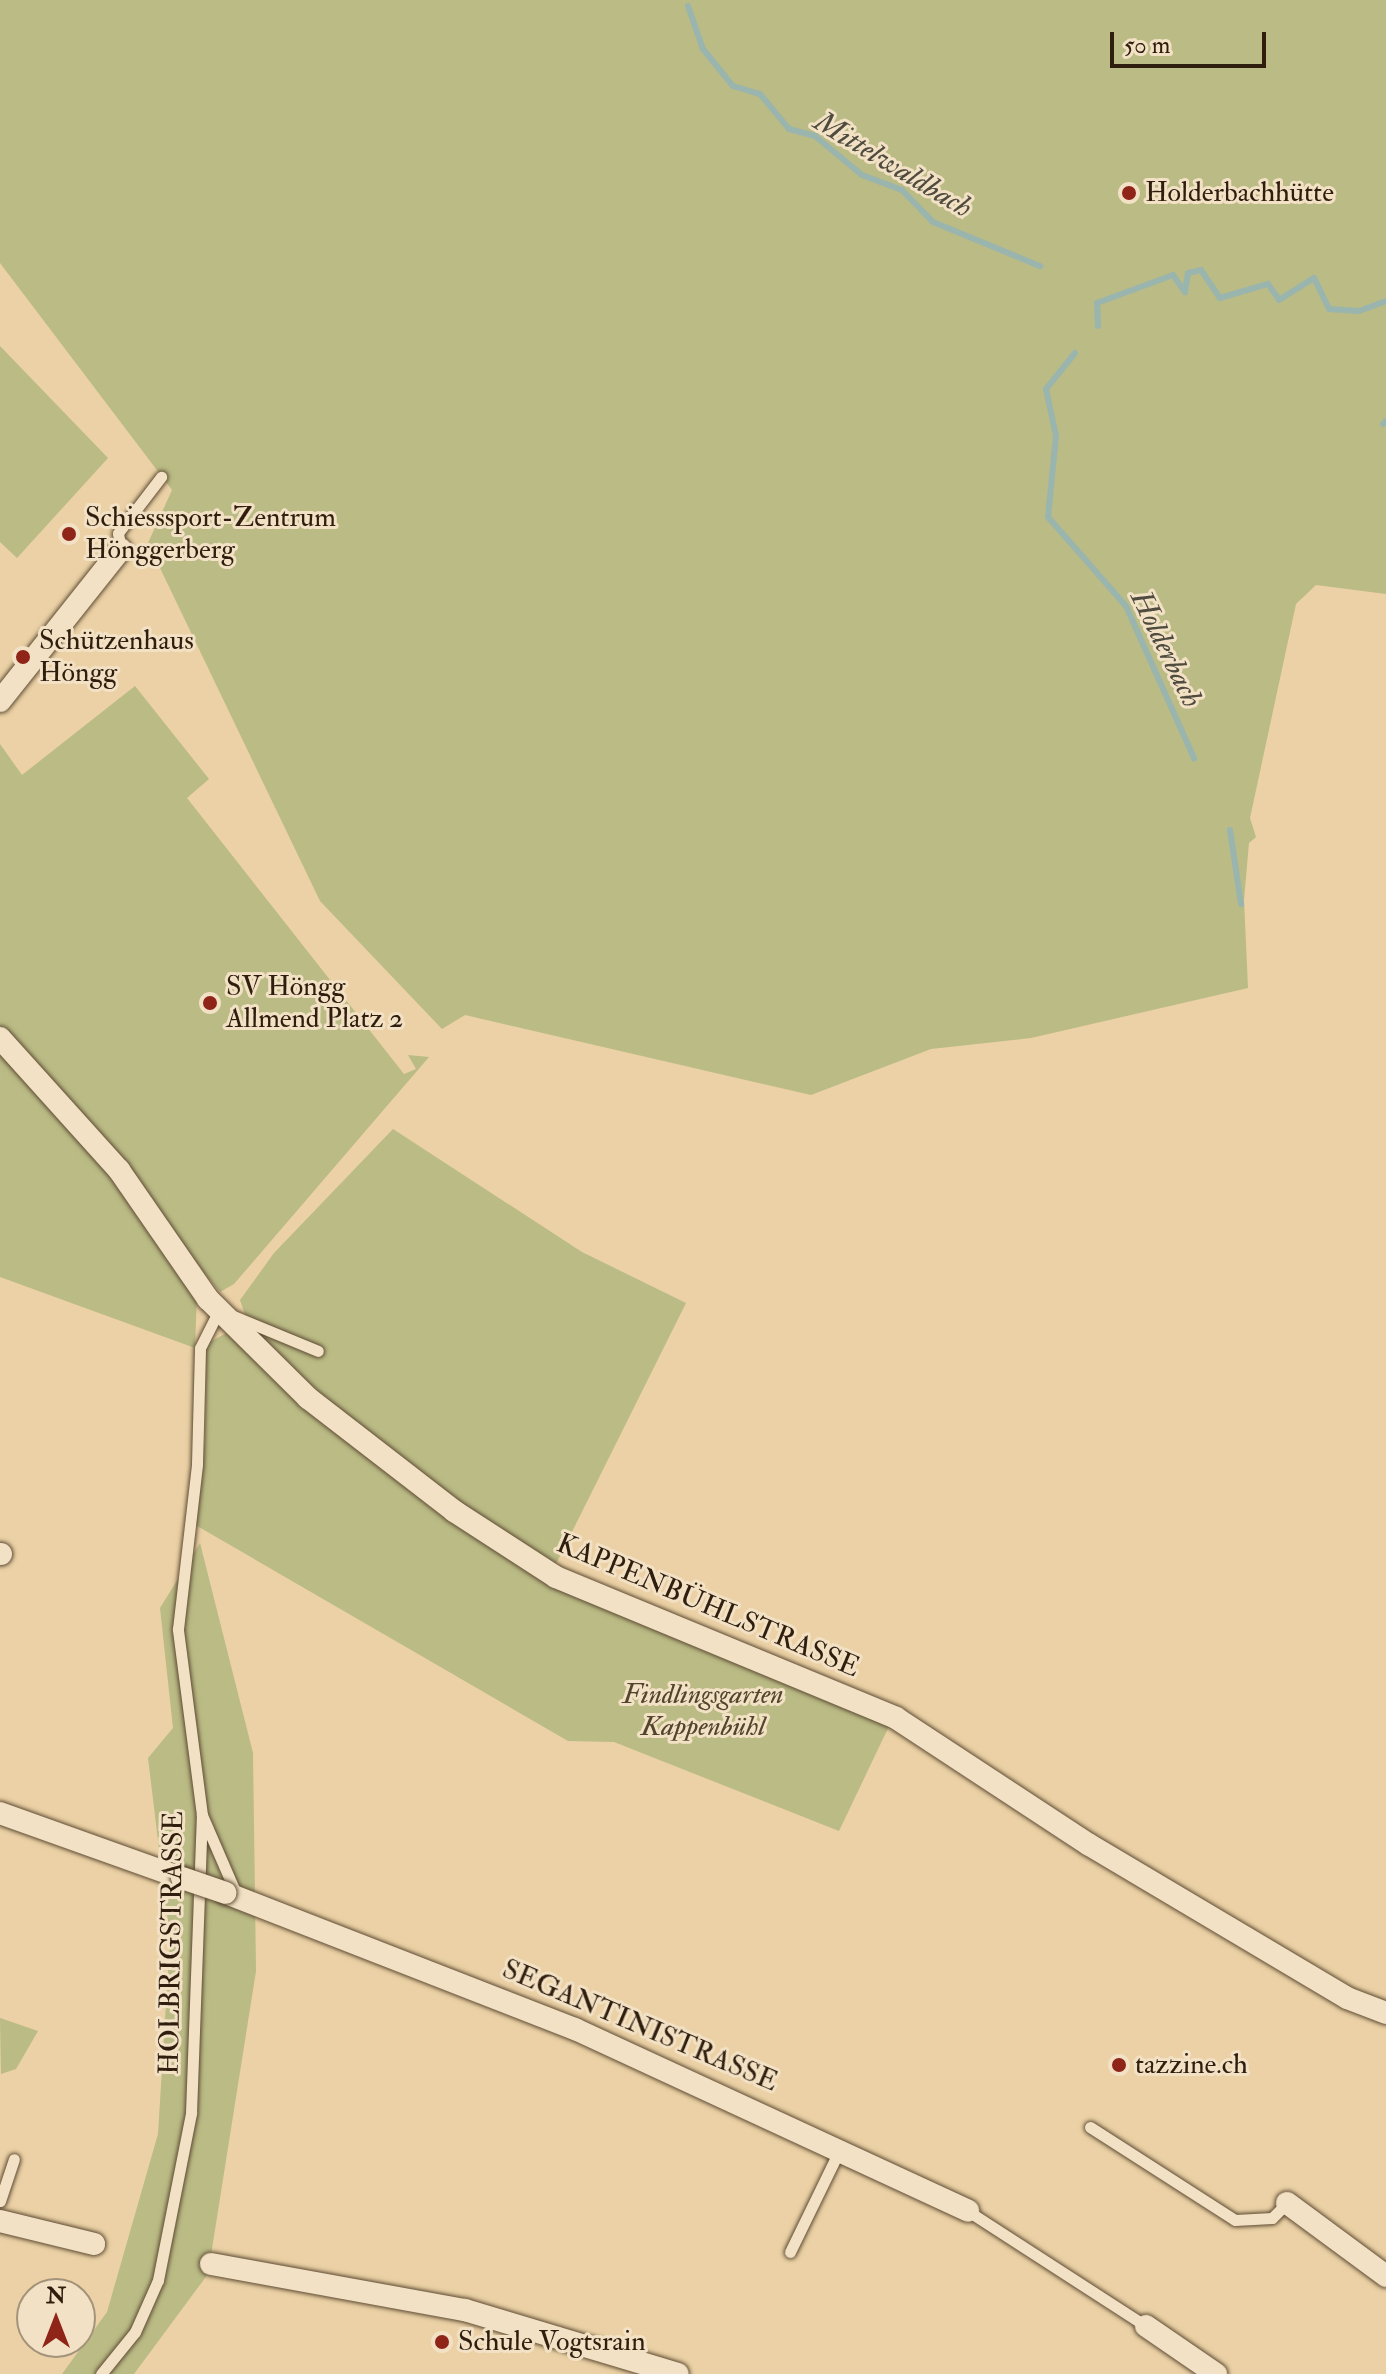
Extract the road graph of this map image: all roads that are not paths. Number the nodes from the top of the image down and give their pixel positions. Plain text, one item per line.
1 (161, 477) dead end
2 (121, 549) joint
3 (0, 701) edge
4 (0, 1038) edge
5 (219, 1310) junction
6 (318, 1351) dead end
7 (0, 1813) edge
8 (202, 1815) junction
9 (232, 1895) junction
10 (1386, 2013) edge
11 (1090, 2127) dead end
12 (841, 2149) junction
13 (14, 2159) dead end
14 (0, 2201) edge
15 (1287, 2203) joint
16 (968, 2211) joint
17 (0, 2221) edge
18 (94, 2244) dead end
19 (790, 2252) dead end
20 (211, 2264) dead end
21 (1386, 2276) edge
22 (1146, 2326) joint
23 (101, 2374) edge
24 (678, 2374) edge
25 (1216, 2374) edge

1 - 2 lane
2 - 3 street
4 - 5 street, KAPPENBÜHLSTRASSE
5 - 6 lane
5 - 8 lane, HOLBRIGSTRASSE
5 - 10 street, KAPPENBÜHLSTRASSE
7 - 9 street, SEGANTINISTRASSE, bridge
8 - 9 lane
8 - 23 lane, HOLBRIGSTRASSE
9 - 12 street, SEGANTINISTRASSE
11 - 15 lane
12 - 16 street, SEGANTINISTRASSE
12 - 19 lane
13 - 14 lane
15 - 21 street
16 - 22 lane, SEGANTINISTRASSE
17 - 18 street
20 - 24 street
22 - 25 street, SEGANTINISTRASSE

